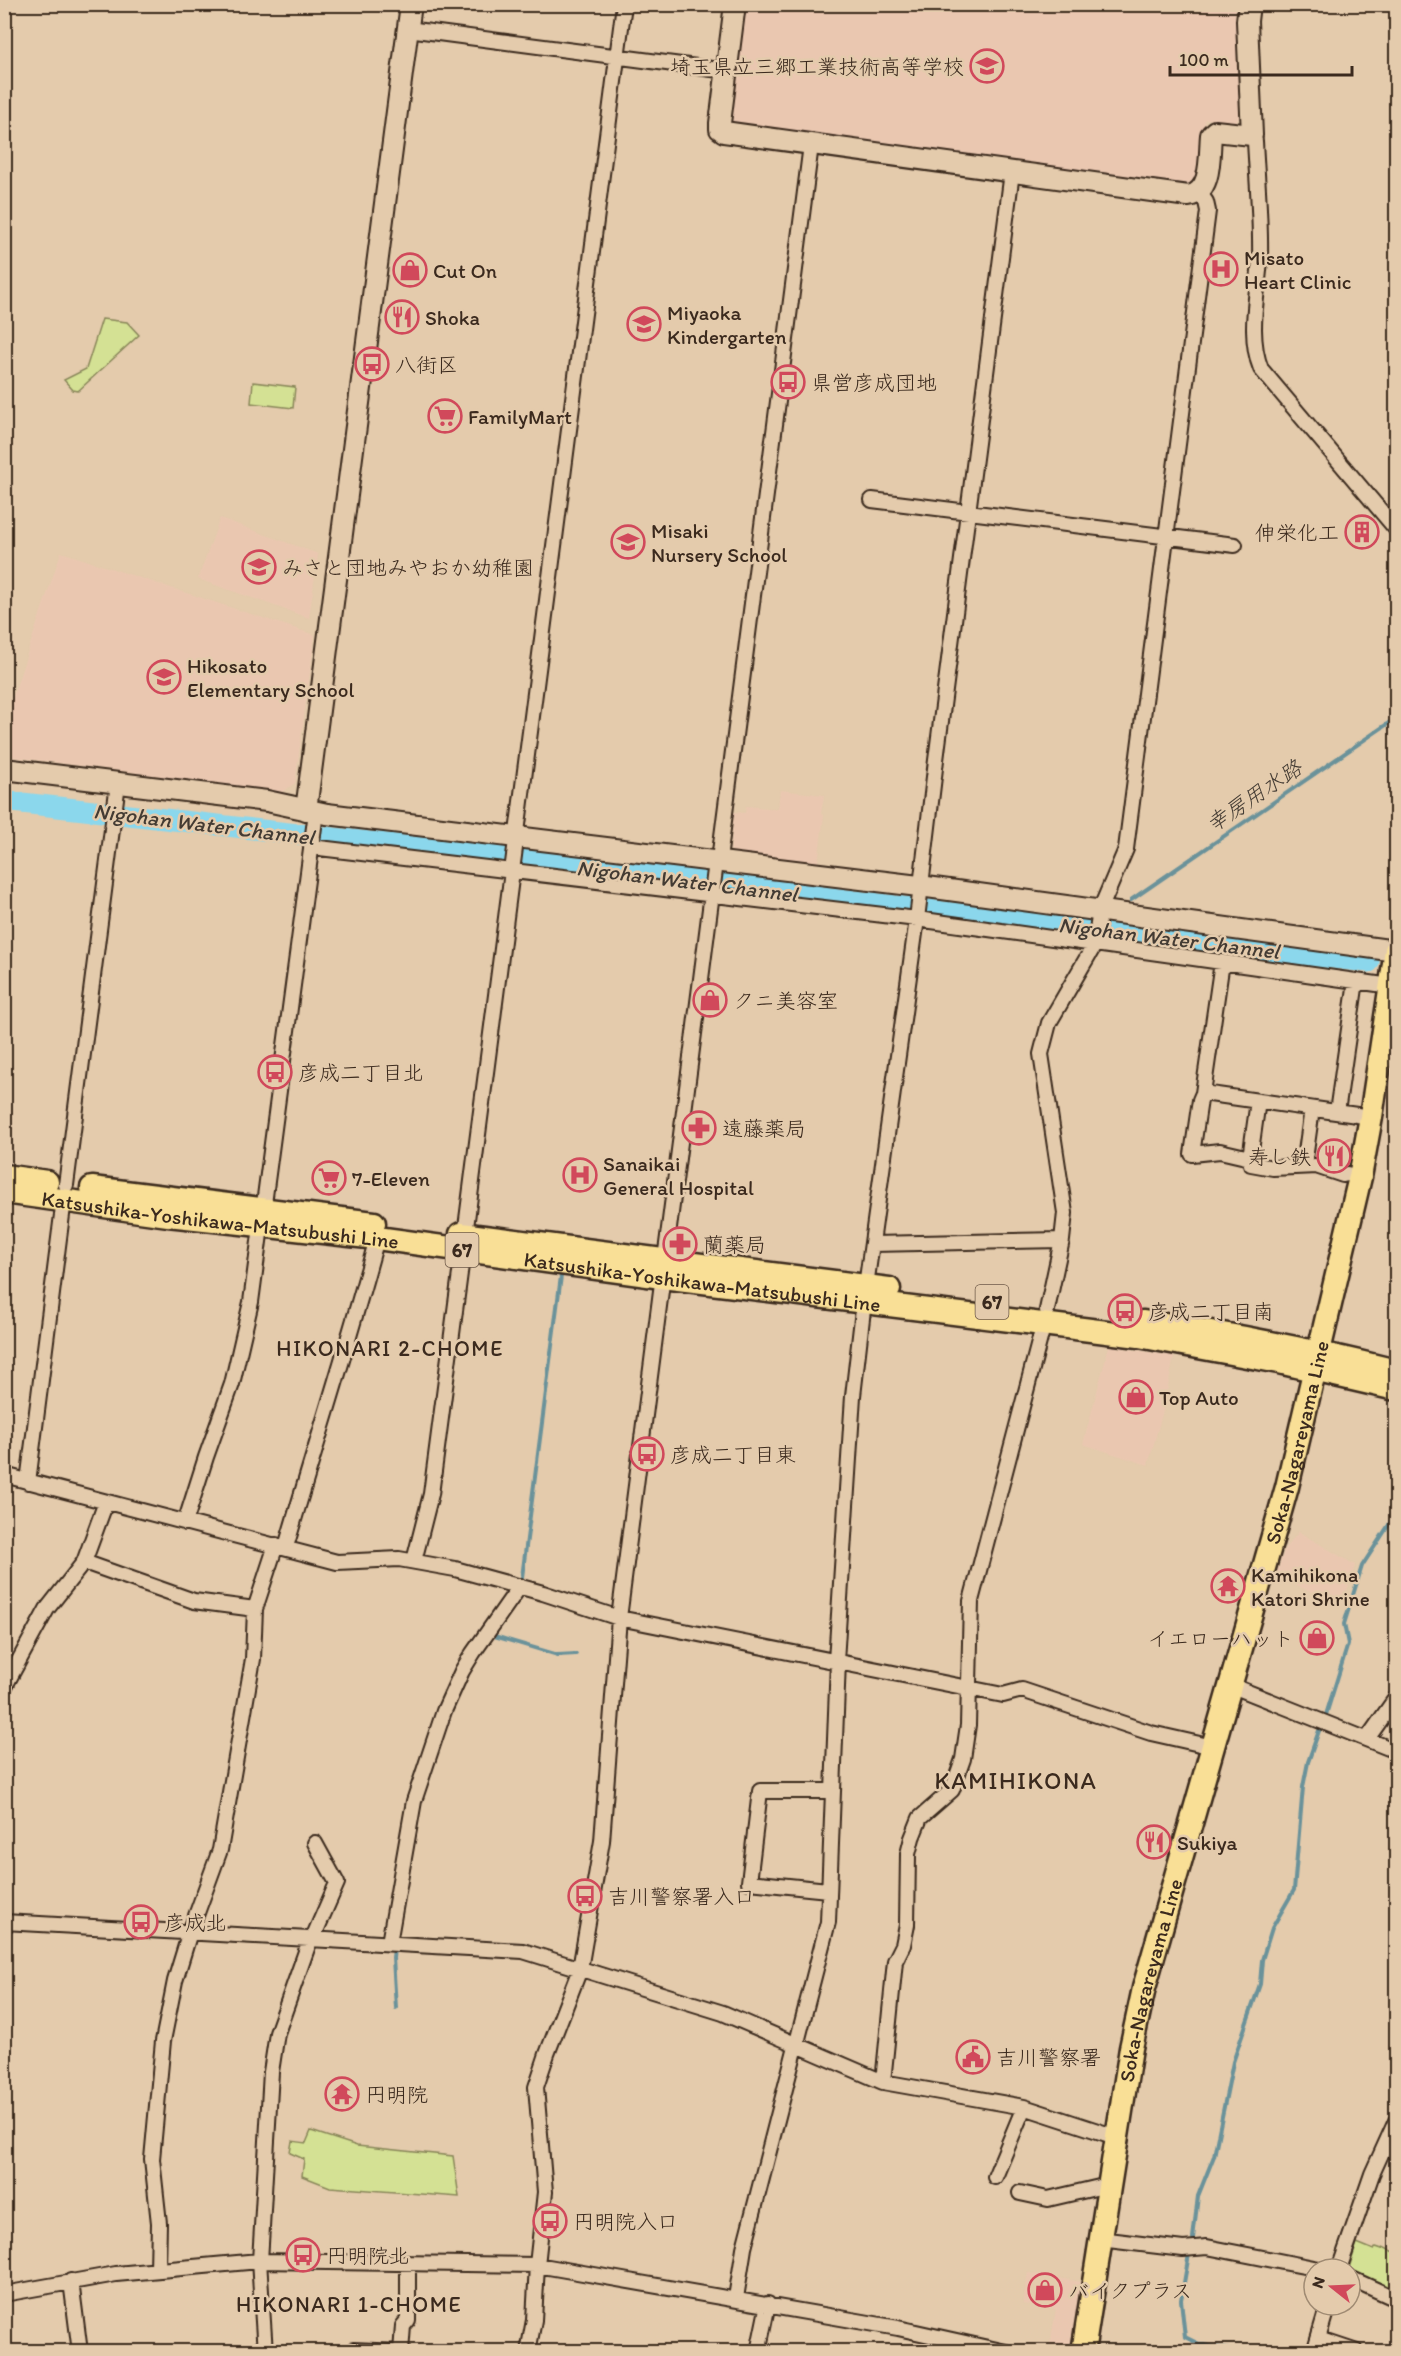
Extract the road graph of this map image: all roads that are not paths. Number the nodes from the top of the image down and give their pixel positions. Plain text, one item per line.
1 (411, 4) edge
2 (624, 4) edge
3 (735, 4) edge
4 (1248, 4) edge
5 (408, 28) junction
6 (617, 56) junction
7 (726, 71) junction
8 (1252, 135) junction
9 (811, 145) junction
10 (1012, 172) junction
11 (1199, 192) junction
12 (873, 500) dead end
13 (968, 511) junction
14 (1396, 529) edge
15 (1166, 537) junction
16 (1235, 545) dead end
17 (4, 769) edge
18 (118, 783) junction
19 (312, 827) junction
20 (515, 856) junction
21 (715, 869) junction
22 (712, 895) junction
23 (918, 906) junction
24 (1099, 917) junction
25 (1095, 944) junction
26 (1396, 951) edge
27 (1276, 960) dead end
28 (1222, 962) junction
29 (1386, 980) junction
30 (1356, 981) junction
31 (1203, 1093) junction
32 (1258, 1101) junction
33 (1312, 1109) junction
34 (1337, 1112) junction
35 (1371, 1117) junction
36 (1250, 1158) junction
37 (1304, 1166) junction
38 (4, 1176) edge
39 (1360, 1177) junction
40 (4, 1192) edge
41 (65, 1192) junction
42 (262, 1217) junction
43 (377, 1238) junction
44 (1062, 1240) junction
45 (464, 1243) junction
46 (873, 1244) junction
47 (663, 1268) junction
48 (865, 1293) junction
49 (1045, 1316) junction
50 (1317, 1361) junction
51 (1396, 1371) edge
52 (1396, 1389) edge
53 (4, 1475) edge
54 (28, 1482) junction
55 (106, 1502) junction
56 (185, 1523) junction
57 (281, 1546) junction
58 (414, 1561) junction
59 (84, 1562) junction
60 (520, 1586) junction
61 (255, 1609) junction
62 (619, 1618) junction
63 (837, 1661) junction
64 (1230, 1685) junction
65 (4, 1688) edge
66 (969, 1688) junction
67 (1396, 1698) edge
68 (1367, 1739) junction
69 (1213, 1747) junction
70 (1396, 1752) edge
71 (832, 1791) junction
72 (315, 1843) dead end
73 (828, 1890) junction
74 (4, 1922) edge
75 (190, 1932) junction
76 (311, 1940) junction
77 (389, 1943) junction
78 (580, 1969) junction
79 (797, 2045) junction
80 (883, 2082) junction
81 (1024, 2107) junction
82 (1396, 2121) edge
83 (1116, 2137) junction
84 (995, 2177) dead end
85 (1108, 2186) junction
86 (1020, 2193) dead end
87 (1100, 2239) junction
88 (1343, 2257) edge
89 (260, 2261) junction
90 (408, 2264) junction
91 (537, 2265) junction
92 (1302, 2266) edge
93 (158, 2270) junction
94 (71, 2281) junction
95 (1362, 2283) edge
96 (4, 2294) edge
97 (736, 2298) junction
98 (1396, 2299) edge
99 (768, 2304) junction
100 (1324, 2317) edge
101 (1316, 2345) edge
102 (80, 2352) edge
103 (266, 2352) edge
104 (353, 2352) edge
105 (400, 2352) edge
106 (528, 2352) edge
107 (758, 2352) edge
108 (1006, 2352) edge
109 (1083, 2352) edge
110 (1357, 2352) edge

1 - 5 street
2 - 6 street
3 - 7 street
4 - 8 street
5 - 6 street
5 - 19 street
6 - 7 street
6 - 20 street
7 - 9 street
8 - 11 street
8 - 14 street
9 - 10 street
9 - 21 street
10 - 11 street
10 - 13 street
11 - 15 street
12 - 13 street
13 - 15 street
13 - 23 street
15 - 16 street
15 - 24 street
17 - 18 street
18 - 19 street
18 - 41 street
19 - 20 street
19 - 20 street
19 - 42 street
20 - 21 street
20 - 22 street
20 - 45 street
21 - 22 street
21 - 23 street
22 - 23 street
22 - 47 street
23 - 24 street
23 - 25 street
23 - 46 street
24 - 25 street
24 - 26 street
25 - 28 street
25 - 44 street
26 - 29 main road, Soka-Nagareyama Line
27 - 29 street
28 - 30 street
28 - 31 street
29 - 30 street
29 - 35 main road, Soka-Nagareyama Line
30 - 34 street
31 - 32 street
31 - 36 street
32 - 33 street
32 - 36 street
33 - 34 street
33 - 37 street
34 - 35 street
35 - 39 main road, Soka-Nagareyama Line
36 - 37 street
37 - 39 street
38 - 41 main road, Katsushika-Yoshikawa-Matsubushi Line / 67
39 - 50 main road, Soka-Nagareyama Line
40 - 41 main road, Katsushika-Yoshikawa-Matsubushi Line / 67
41 - 42 main road, Katsushika-Yoshikawa-Matsubushi Line / 67
41 - 54 street
42 - 43 main road, Katsushika-Yoshikawa-Matsubushi Line / 67
42 - 45 main road, Katsushika-Yoshikawa-Matsubushi Line / 67
42 - 56 street
43 - 45 main road, Katsushika-Yoshikawa-Matsubushi Line / 67
43 - 57 street
44 - 46 street
44 - 49 street
45 - 47 main road, Katsushika-Yoshikawa-Matsubushi Line / 67
45 - 58 street
46 - 48 street
47 - 48 main road, Katsushika-Yoshikawa-Matsubushi Line / 67
47 - 62 street
48 - 49 main road, Katsushika-Yoshikawa-Matsubushi Line / 67
48 - 63 street
49 - 50 main road, Katsushika-Yoshikawa-Matsubushi Line / 67
49 - 66 street
50 - 51 main road, Katsushika-Yoshikawa-Matsubushi Line / 67
50 - 52 main road, Katsushika-Yoshikawa-Matsubushi Line / 67
50 - 64 main road, Soka-Nagareyama Line
53 - 54 street
54 - 55 street
55 - 56 street
55 - 59 street
56 - 57 street
57 - 58 street
57 - 61 street
58 - 60 street
59 - 61 street
59 - 65 street
60 - 62 street
60 - 77 street
61 - 75 street
62 - 63 street
62 - 78 street
63 - 66 street
63 - 71 street
64 - 68 street
64 - 69 main road, Soka-Nagareyama Line
66 - 69 street
66 - 80 street
67 - 68 street
68 - 70 street
69 - 83 main road, Soka-Nagareyama Line
71 - 73 street
71 - 73 street
72 - 76 street
73 - 79 street
74 - 75 street
75 - 76 street
75 - 93 street
76 - 77 street
76 - 89 street
77 - 78 street
78 - 79 street
78 - 91 street
79 - 80 street
79 - 97 street
80 - 81 street
81 - 83 street
81 - 84 street
82 - 88 street
83 - 85 main road, Soka-Nagareyama Line
85 - 86 street
85 - 87 main road, Soka-Nagareyama Line
87 - 92 street
87 - 109 main road, Soka-Nagareyama Line
89 - 90 street
89 - 93 street
89 - 103 street
90 - 91 street
90 - 105 street
91 - 97 street
91 - 106 street
93 - 94 street
94 - 96 street
94 - 102 street
95 - 98 street
97 - 99 street
99 - 107 street
99 - 108 street
100 - 101 street
101 - 110 street
104 - 105 street

